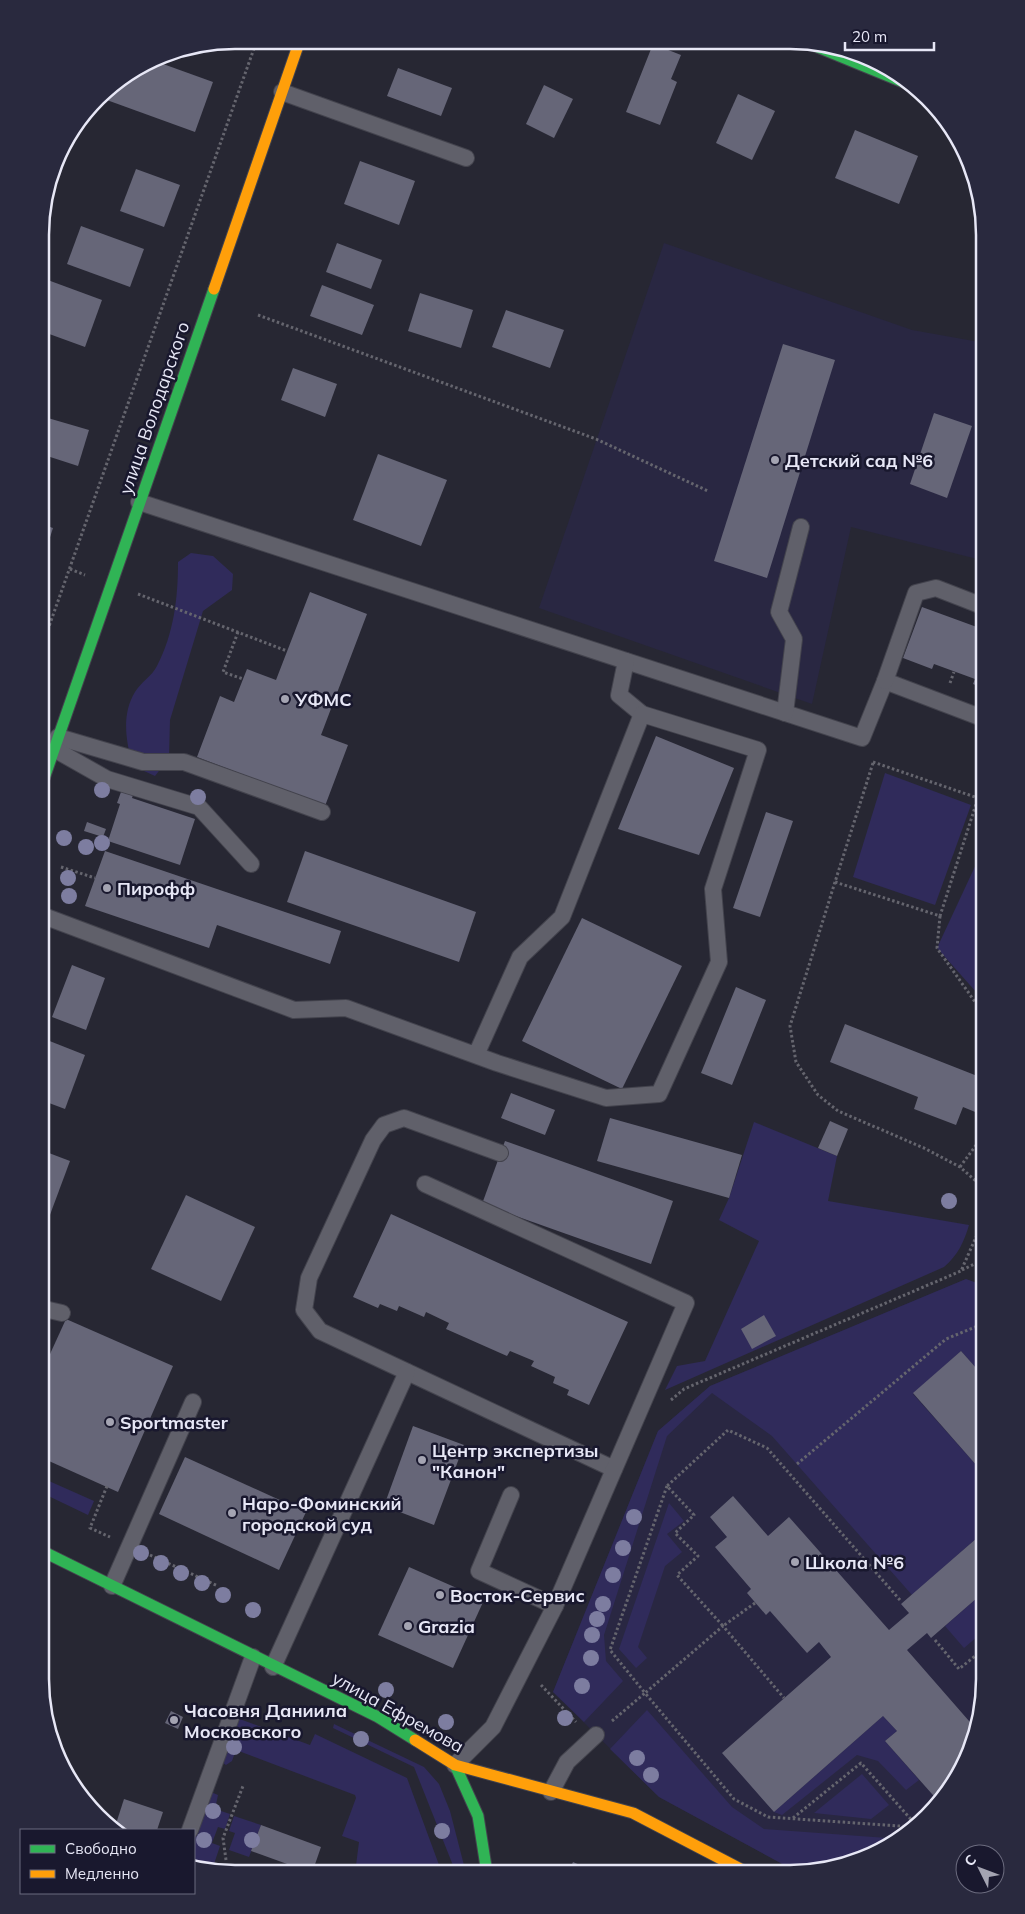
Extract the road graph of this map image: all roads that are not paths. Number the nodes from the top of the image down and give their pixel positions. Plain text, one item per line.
1 (297, 49) edge
2 (834, 54) edge
3 (885, 75) edge
4 (282, 92) junction
5 (466, 158) dead end
6 (139, 502) junction
7 (802, 527) dead end
8 (976, 604) edge
9 (626, 661) junction
10 (885, 681) junction
11 (785, 713) junction
12 (642, 714) junction
13 (976, 716) edge
14 (51, 744) edge
15 (322, 812) dead end
16 (251, 864) dead end
17 (49, 918) edge
18 (476, 1055) junction
19 (500, 1153) dead end
20 (426, 1184) dead end
21 (49, 1310) edge
22 (62, 1313) dead end
23 (407, 1372) junction
24 (193, 1402) dead end
25 (614, 1469) junction
26 (511, 1495) dead end
27 (49, 1554) edge
28 (112, 1586) junction
29 (555, 1606) junction
30 (253, 1657) junction
31 (273, 1667) junction
32 (594, 1737) road end
33 (455, 1765) junction
34 (551, 1792) junction
35 (190, 1829) edge
36 (486, 1865) edge
37 (733, 1865) edge

1 - 4 main road, улица Володарского
2 - 3 main road
4 - 5 lane
4 - 6 main road, улица Володарского
6 - 9 lane
6 - 14 main road, улица Володарского
7 - 11 lane
8 - 10 lane
9 - 11 lane
9 - 12 lane
10 - 11 lane
10 - 13 lane
12 - 18 lane
12 - 18 lane
14 - 15 lane
14 - 16 lane
17 - 18 lane
19 - 23 lane
20 - 25 lane
21 - 22 lane
23 - 25 lane
23 - 31 lane
24 - 28 lane
25 - 29 lane
26 - 29 lane
27 - 28 main road, улица Ефремова
28 - 30 main road, улица Ефремова
29 - 33 lane
30 - 31 main road, улица Ефремова
30 - 35 lane
31 - 33 main road, улица Ефремова
32 - 34 lane
33 - 34 main road, улица Ефремова
33 - 36 main road
34 - 37 main road, улица Ефремова

